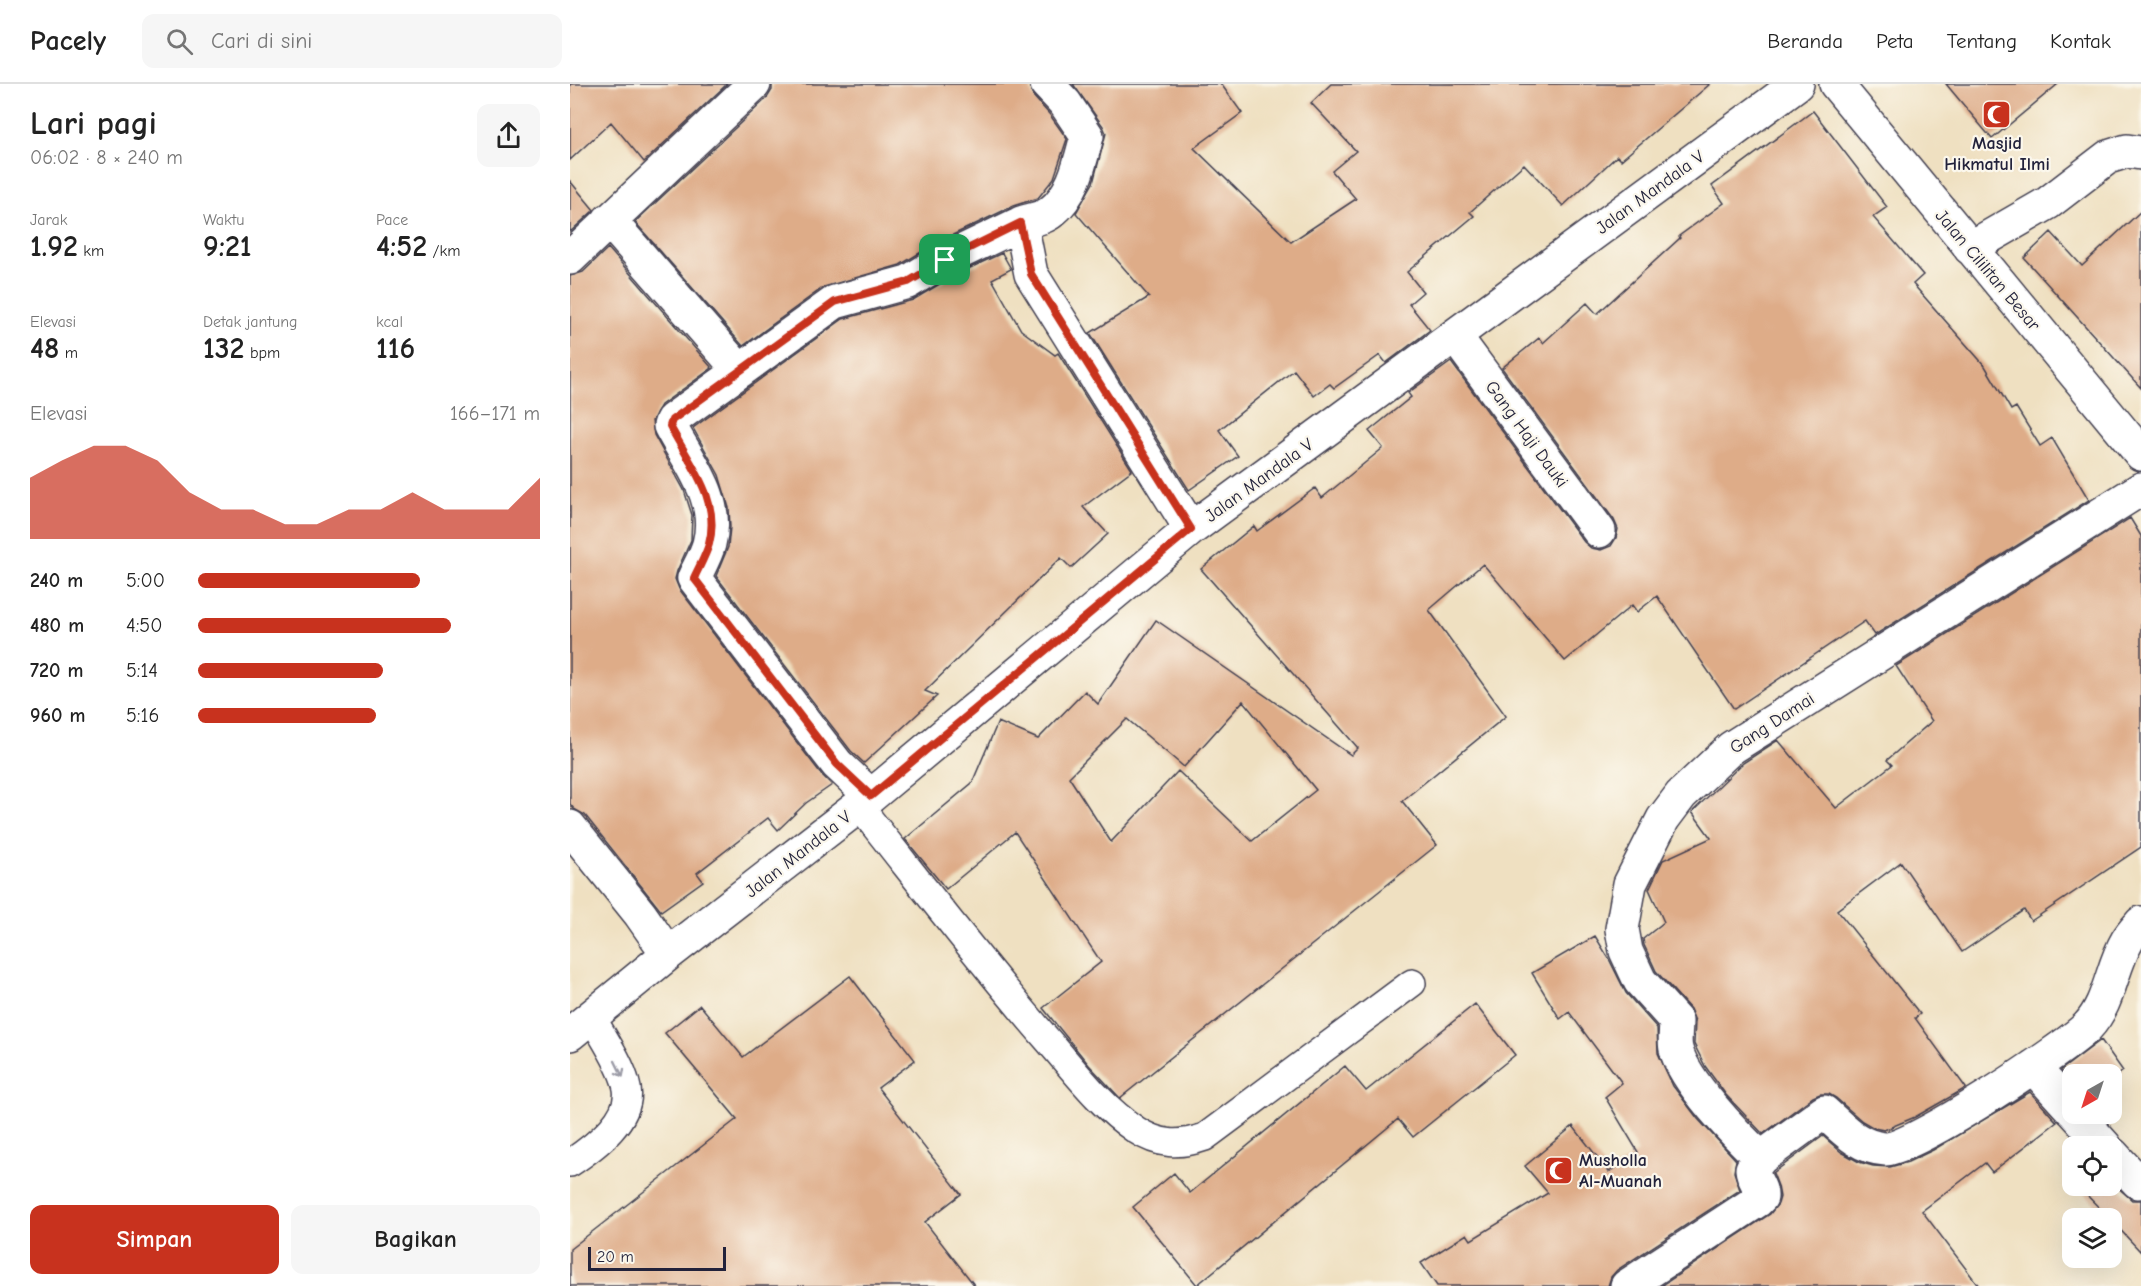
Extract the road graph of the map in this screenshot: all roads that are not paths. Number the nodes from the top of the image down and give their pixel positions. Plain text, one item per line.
1 (754, 84) edge
2 (1047, 84) edge
3 (1797, 84) edge
4 (1836, 84) edge
5 (2141, 153) edge
6 (609, 220) junction
7 (1020, 223) junction
8 (1970, 248) junction
9 (570, 258) edge
10 (1455, 336) junction
11 (740, 371) junction
12 (2141, 454) edge
13 (2141, 489) edge
14 (1191, 529) junction
15 (1599, 531) dead end
16 (865, 801) junction
17 (570, 827) edge
18 (2141, 923) edge
19 (668, 954) junction
20 (1412, 983) dead end
21 (581, 1026) edge
22 (2033, 1067) junction
23 (2062, 1099) edge
24 (2085, 1124) edge
25 (2096, 1136) edge
26 (1761, 1158) junction
27 (570, 1163) edge
28 (2122, 1165) edge
29 (2138, 1182) dead end
30 (1627, 1286) edge

1 - 6 street
2 - 7 street
3 - 10 street, Jalan Mandala V
4 - 8 street, Jalan Cililitan Besar
5 - 8 street
6 - 9 street
6 - 11 street
7 - 11 street
7 - 14 street
8 - 12 street, Jalan Cililitan Besar
10 - 14 street, Jalan Mandala V
10 - 15 street, Gang Haji Dauki
11 - 16 street
13 - 26 street, Gang Damai
14 - 16 street, Jalan Mandala V
16 - 19 street, Jalan Mandala V
16 - 20 lane
17 - 19 street
18 - 22 street
19 - 21 street, Jalan Mandala V
21 -> 27 lane
22 - 23 street
22 - 26 street
24 - 25 street
26 - 30 street
28 - 29 street

